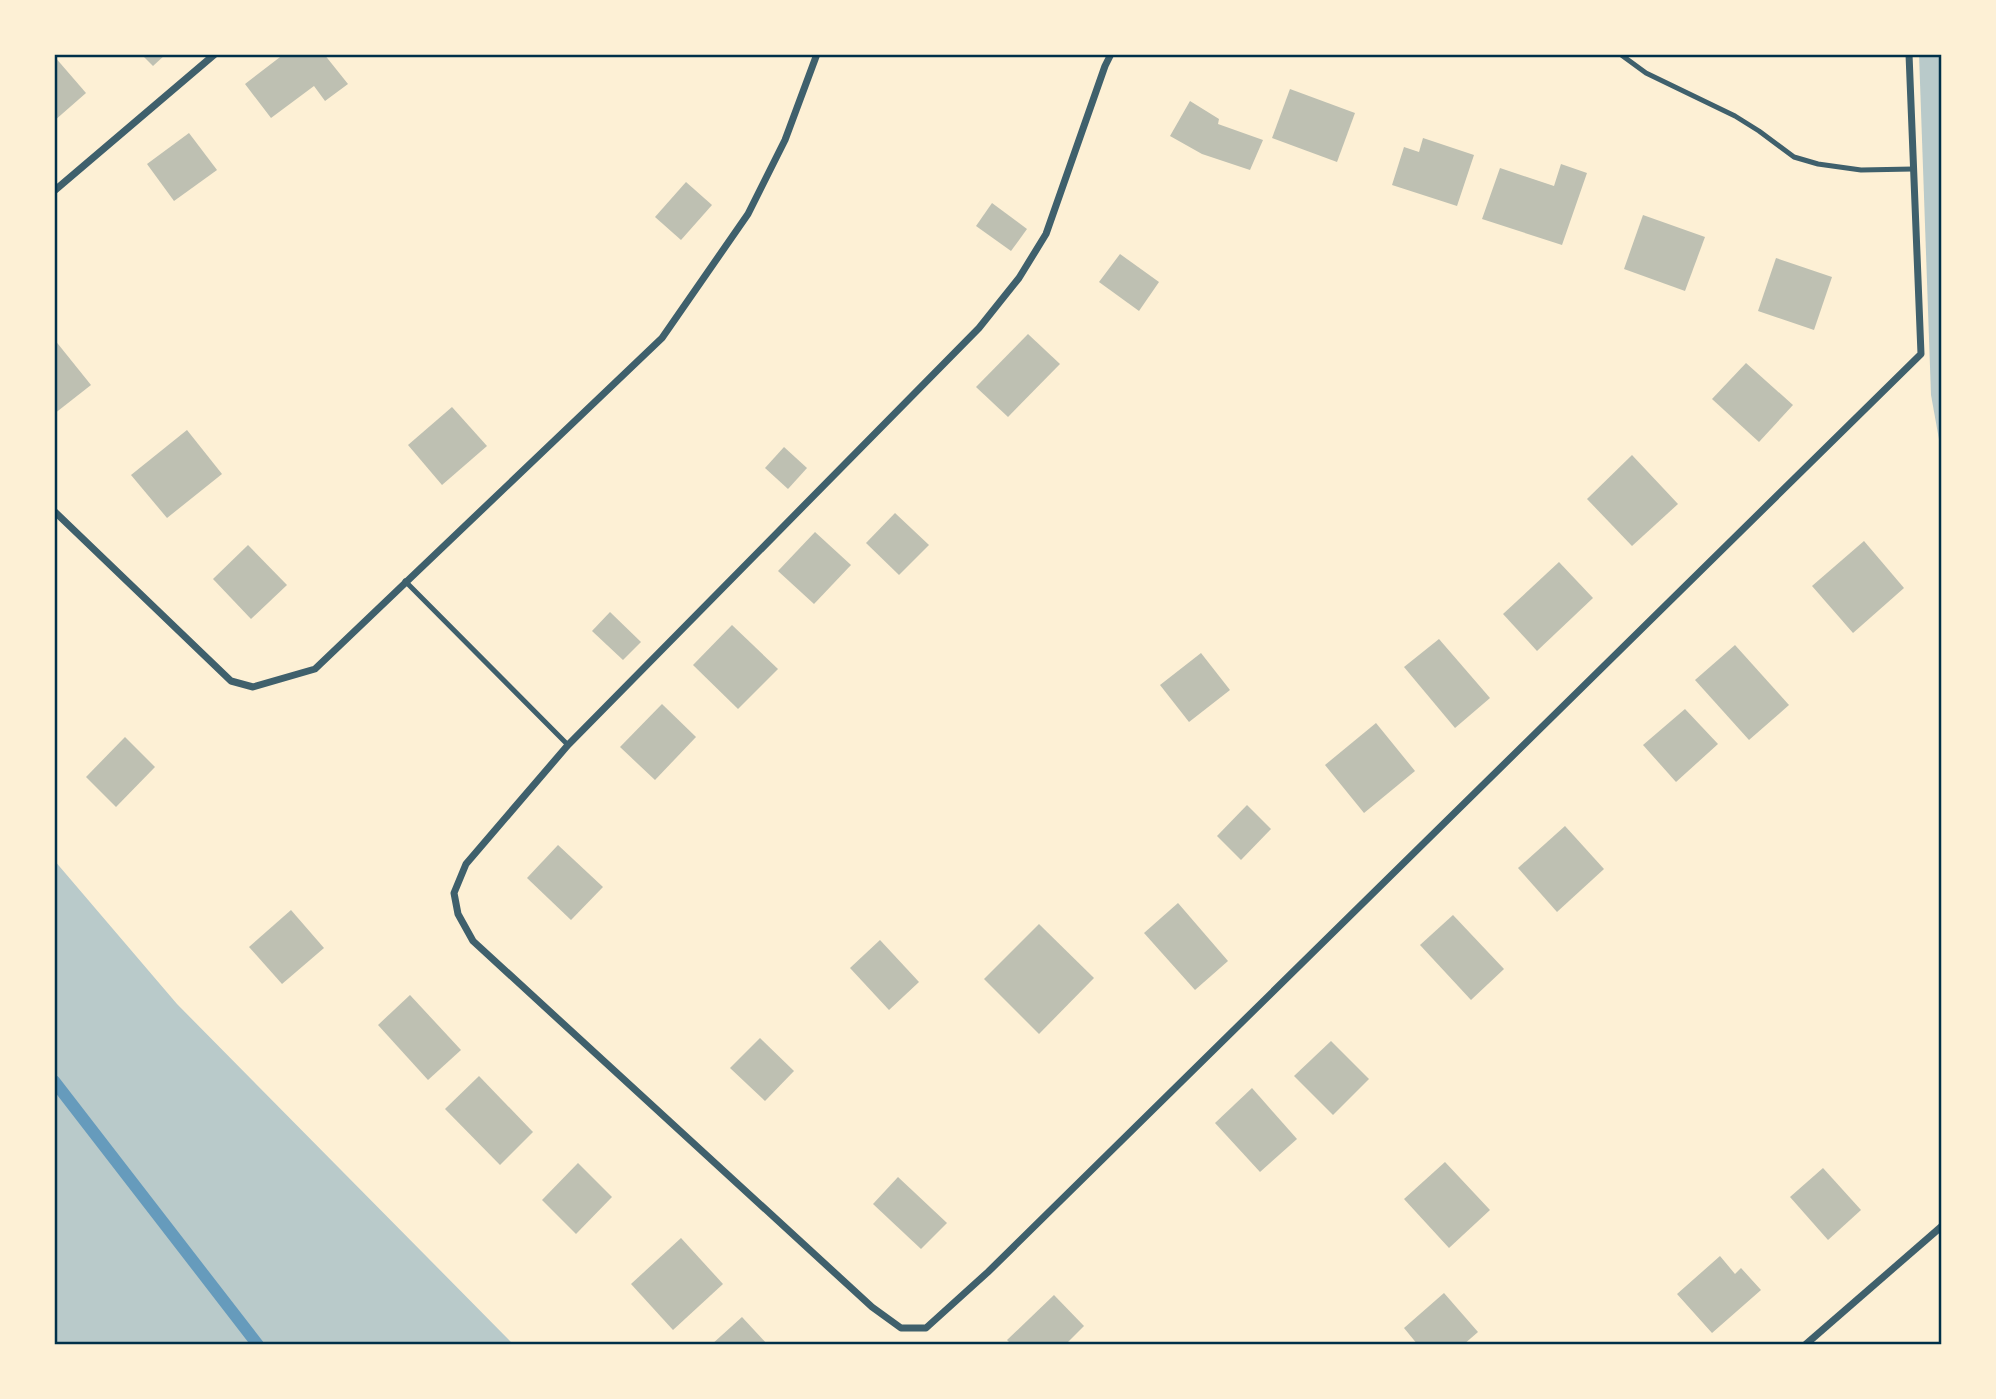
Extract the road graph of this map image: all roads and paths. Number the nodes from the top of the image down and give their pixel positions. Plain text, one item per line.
1 (215, 54) edge
2 (817, 54) edge
3 (1111, 54) edge
4 (1620, 54) edge
5 (1909, 54) edge
6 (1913, 169) junction
7 (54, 191) edge
8 (54, 510) edge
9 (405, 581) junction
10 (568, 745) junction
11 (1942, 1226) edge
12 (1805, 1345) edge

1 - 7 street
2 - 9 street
3 - 10 street
4 - 6 lane
5 - 6 street
6 - 10 street
8 - 9 street
9 - 10 lane
11 - 12 street

